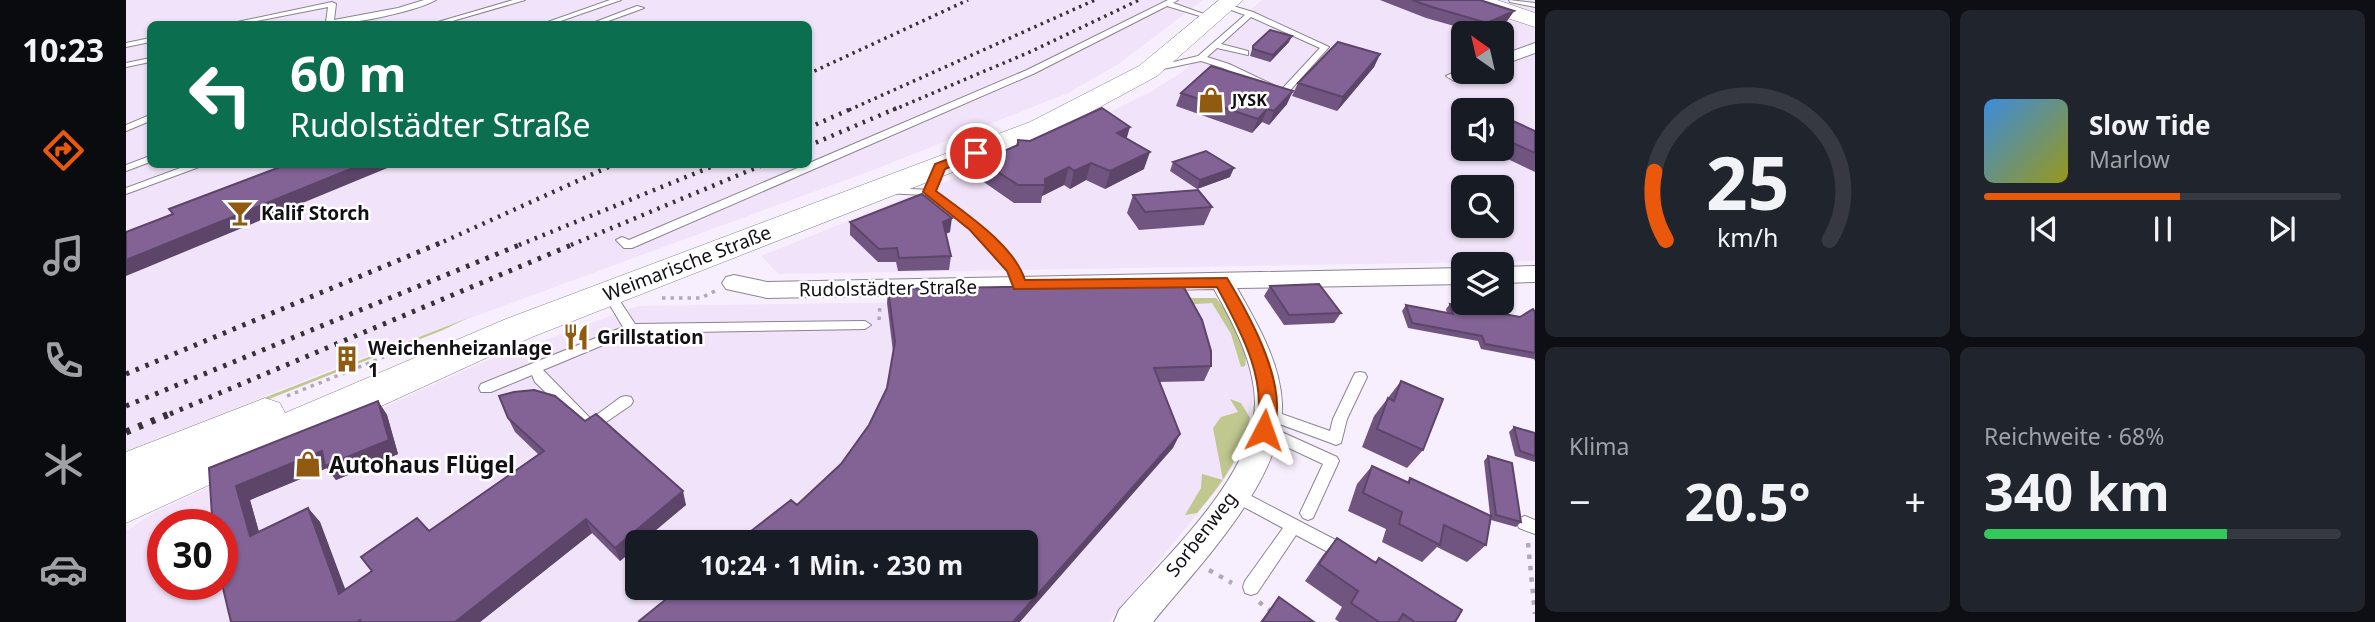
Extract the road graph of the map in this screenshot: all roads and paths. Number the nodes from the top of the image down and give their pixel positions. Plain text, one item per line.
1 (343, 0) edge
2 (432, 0) edge
3 (521, 0) edge
4 (618, 0) edge
5 (1475, 0) edge
6 (1515, 0) edge
7 (332, 4) junction
8 (1535, 5) edge
9 (640, 8) dead end
10 (1210, 10) edge
11 (1535, 20) edge
12 (247, 21) edge
13 (329, 21) edge
14 (343, 21) edge
15 (446, 21) edge
16 (555, 21) edge
17 (603, 21) edge
18 (147, 41) edge
19 (126, 45) edge
20 (1535, 48) edge
21 (1245, 53) dead end
22 (1514, 56) edge
23 (1201, 58) junction
24 (147, 61) edge
25 (126, 65) edge
26 (1148, 71) junction
27 (147, 119) edge
28 (126, 128) edge
29 (146, 158) edge
30 (126, 162) edge
31 (812, 167) edge
32 (126, 168) edge
33 (191, 168) edge
34 (809, 168) edge
35 (934, 179) junction
36 (126, 191) edge
37 (622, 240) dead end
38 (1451, 276) edge
39 (1514, 276) edge
40 (1533, 277) edge
41 (1222, 282) junction
42 (734, 283) joint
43 (1019, 285) junction
44 (608, 292) junction
45 (661, 298) dead end
46 (865, 325) dead end
47 (631, 328) junction
48 (535, 368) junction
49 (1360, 377) dead end
50 (486, 387) dead end
51 (626, 401) dead end
52 (1266, 422) junction
53 (126, 471) edge
54 (1234, 494) junction
55 (126, 503) edge
56 (1308, 513) dead end
57 (1530, 525) edge
58 (1293, 526) junction
59 (1361, 562) edge
60 (1251, 587) dead end
61 (1535, 614) edge
62 (1131, 622) edge

1 - 7 lane
2 - 14 lane
3 - 15 lane
4 - 16 lane
5 - 11 main road
6 - 8 lane
7 - 12 lane
7 - 13 lane
9 - 17 lane
10 - 21 lane
10 - 23 lane
10 - 23 lane
10 - 26 main road, Weimarische Straße
10 - 31 lane
10 - 53 main road, Weimarische Straße
18 - 19 lane
20 - 22 street
23 - 26 lane
24 - 25 lane
26 - 35 main road, Weimarische Straße
27 - 28 lane
29 - 30 lane
29 - 32 lane
33 - 36 lane
34 - 37 lane
35 - 43 lane
35 - 44 main road, Weimarische Straße
38 - 41 street, Rudolstädter Straße
39 - 40 street
41 - 43 street, Rudolstädter Straße
41 - 52 street, Sorbenweg
42 - 43 street, Rudolstädter Straße
42 - 45 path
44 - 47 lane
44 - 55 main road, Weimarische Straße
46 - 47 lane
47 - 48 lane
48 - 50 lane
48 - 51 lane
49 - 52 lane
52 - 54 street, Sorbenweg
52 - 56 lane
54 - 58 lane
54 - 62 street, Sorbenweg
57 - 61 path
58 - 59 lane
58 - 60 lane

